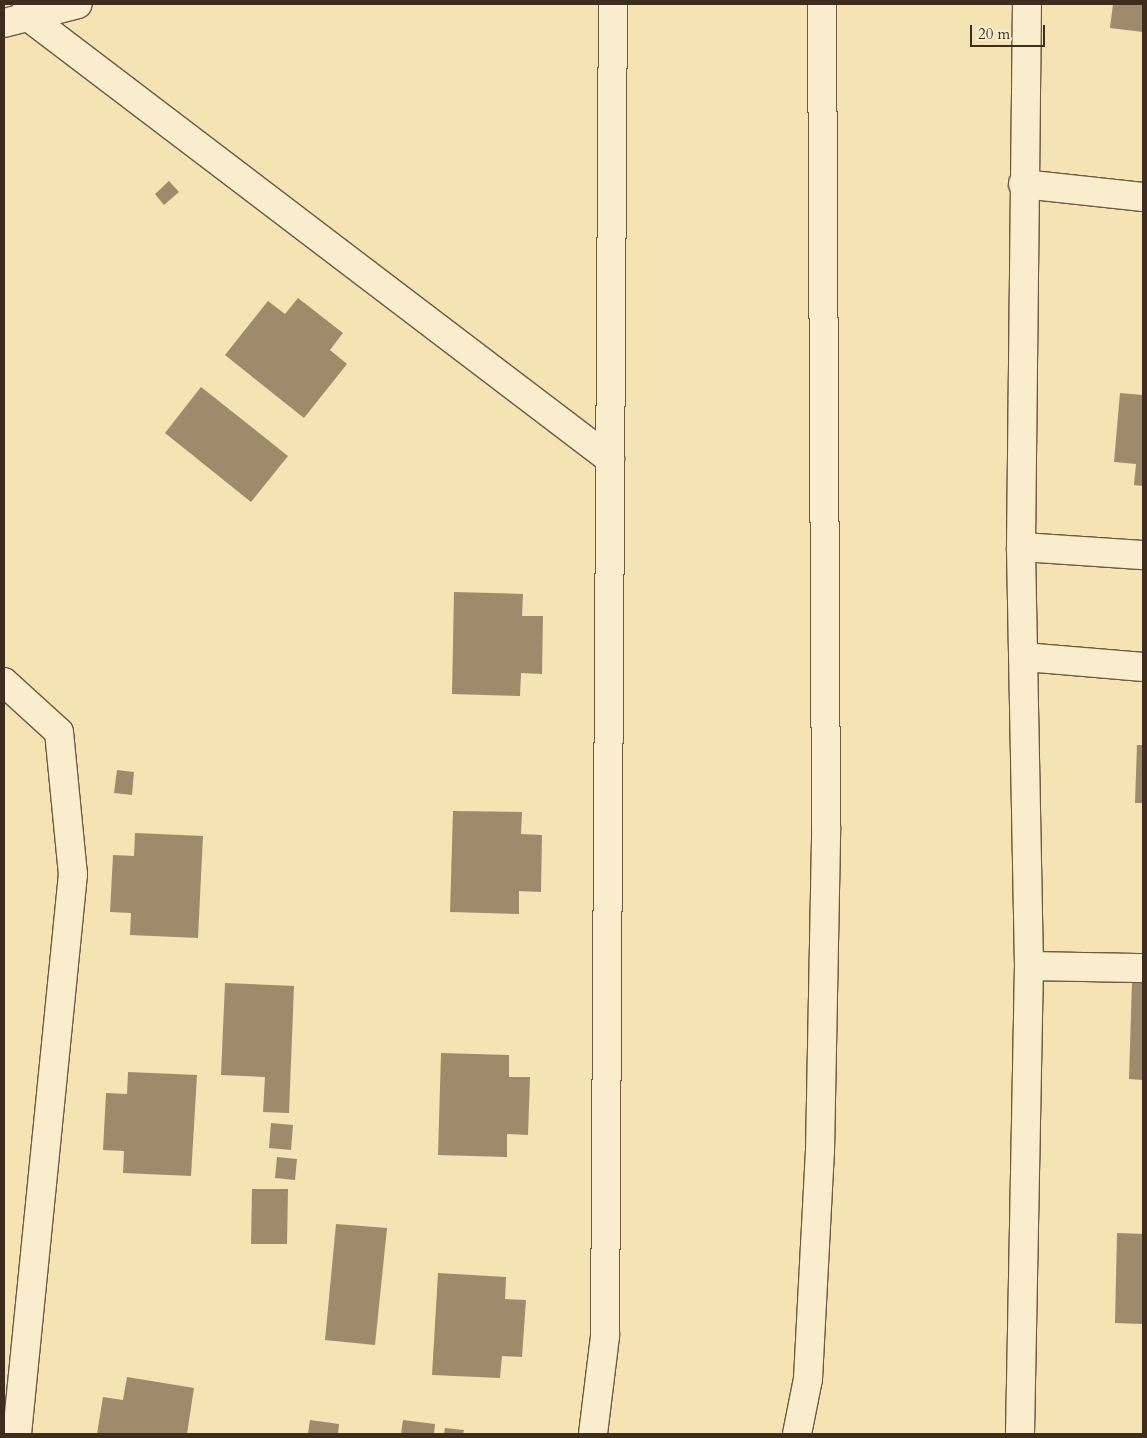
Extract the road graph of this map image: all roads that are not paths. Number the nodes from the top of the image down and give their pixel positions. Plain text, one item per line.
1 (78, 4) edge
2 (613, 4) edge
3 (822, 4) edge
4 (1027, 4) edge
5 (20, 15) edge
6 (1023, 184) junction
7 (1143, 196) edge
8 (610, 459) junction
9 (1020, 547) junction
10 (1143, 555) edge
11 (1025, 656) junction
12 (1143, 667) edge
13 (4, 682) edge
14 (1029, 966) junction
15 (1143, 968) edge
16 (17, 1434) edge
17 (594, 1434) edge
18 (797, 1434) edge
19 (1020, 1434) edge

1 - 5 street
2 - 8 street
3 - 18 street
4 - 6 street
5 - 8 street
6 - 7 street
6 - 9 street
8 - 17 street
9 - 10 street
9 - 11 street
11 - 12 street
11 - 14 street
13 - 16 street
14 - 15 street
14 - 19 street

